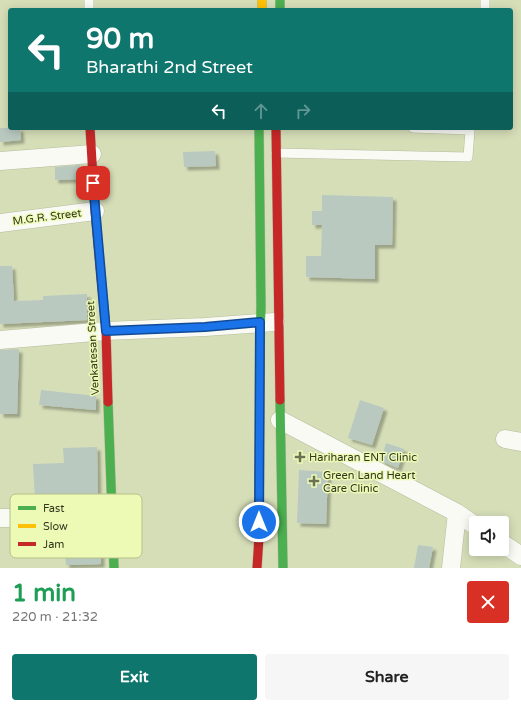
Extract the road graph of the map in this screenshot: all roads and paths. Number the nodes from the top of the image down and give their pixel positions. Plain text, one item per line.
1 (90, 130) edge
2 (259, 130) edge
3 (276, 130) edge
4 (470, 130) edge
5 (276, 153) junction
6 (92, 154) junction
7 (0, 161) edge
8 (95, 211) junction
9 (0, 223) edge
10 (269, 322) junction
11 (106, 331) junction
12 (0, 340) edge
13 (280, 420) junction
14 (111, 494) edge
15 (457, 513) junction
16 (0, 518) edge
17 (10, 518) edge
18 (469, 521) edge
19 (509, 548) edge
20 (521, 556) edge
21 (114, 558) edge
22 (114, 568) edge
23 (257, 568) edge
24 (283, 568) edge
25 (451, 568) edge

1 - 6 main road, Venkatesan Street
2 - 10 main road
3 - 5 main road
4 - 5 lane
5 - 10 main road
6 - 7 street
6 - 8 main road, Venkatesan Street
8 - 9 street, M.G.R. Street
8 - 11 main road, Venkatesan Street
10 - 11 street
10 - 13 main road
10 - 23 main road
11 - 12 street
11 - 14 main road, Venkatesan Street
13 - 15 street
13 - 24 main road
15 - 18 street
15 - 25 street
16 - 17 street
19 - 20 street
21 - 22 main road, Venkatesan Street

